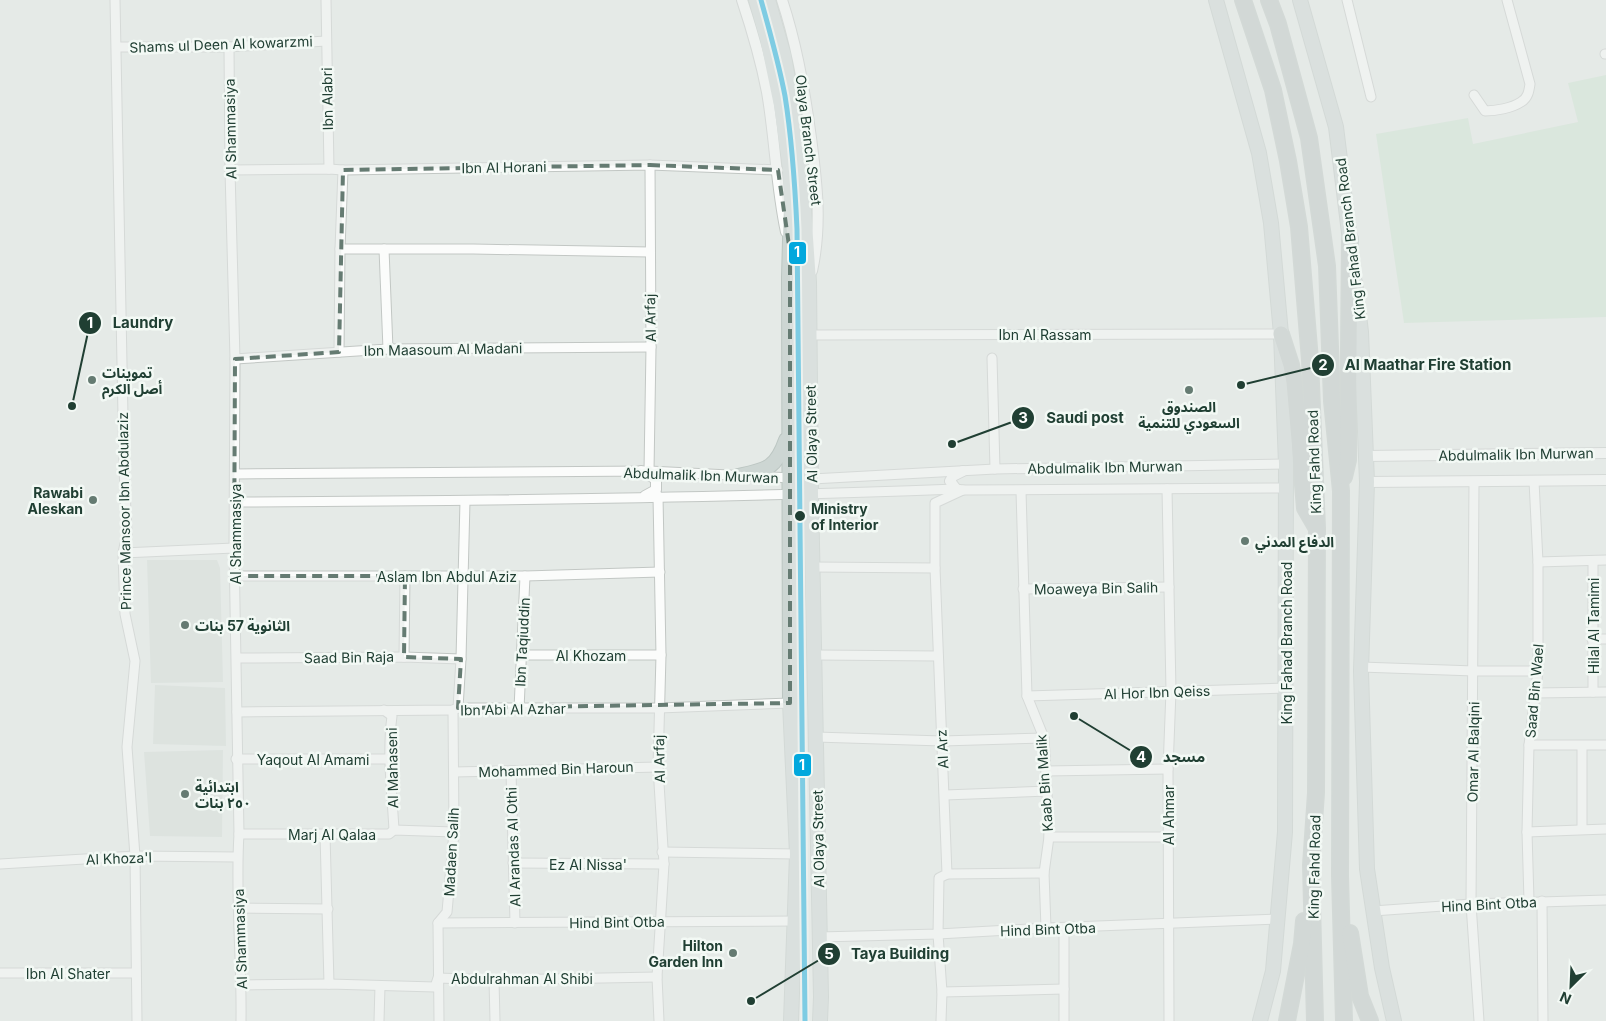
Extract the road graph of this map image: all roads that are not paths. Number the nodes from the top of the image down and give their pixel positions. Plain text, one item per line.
1 (116, 0) edge
2 (326, 0) edge
3 (742, 0) edge
4 (756, 0) edge
5 (768, 0) edge
6 (782, 0) edge
7 (1216, 0) edge
8 (1243, 0) edge
9 (1270, 0) edge
10 (1300, 0) edge
11 (1347, 0) edge
12 (1507, 0) edge
13 (326, 41) junction
14 (117, 46) junction
15 (229, 47) junction
16 (1474, 95) dead end
17 (1371, 98) dead end
18 (650, 165) junction
19 (329, 169) junction
20 (230, 170) junction
21 (343, 170) junction
22 (778, 170) junction
23 (1350, 239) junction
24 (340, 249) junction
25 (384, 249) junction
26 (650, 252) junction
27 (790, 252) junction
28 (809, 282) junction
29 (1281, 334) junction
30 (810, 335) junction
31 (651, 347) junction
32 (388, 349) junction
33 (339, 352) junction
34 (236, 358) junction
35 (992, 358) dead end
36 (790, 430) junction
37 (1606, 453) edge
38 (1366, 456) junction
39 (1286, 464) junction
40 (995, 469) junction
41 (645, 471) junction
42 (963, 471) junction
43 (235, 474) junction
44 (738, 476) junction
45 (790, 478) junction
46 (812, 479) junction
47 (1606, 480) edge
48 (1534, 481) junction
49 (1367, 482) junction
50 (1474, 482) junction
51 (1168, 488) junction
52 (1286, 488) junction
53 (960, 490) junction
54 (1021, 491) junction
55 (1341, 491) junction
56 (789, 494) junction
57 (812, 494) junction
58 (645, 496) junction
59 (658, 496) junction
60 (465, 501) junction
61 (235, 502) junction
62 (1317, 528) junction
63 (234, 548) junction
64 (123, 553) junction
65 (1606, 560) edge
66 (1593, 561) junction
67 (1538, 562) junction
68 (813, 566) junction
69 (935, 568) junction
70 (660, 572) junction
71 (234, 576) junction
72 (405, 576) junction
73 (463, 576) junction
74 (525, 576) junction
75 (1170, 587) junction
76 (1023, 589) junction
77 (1592, 639) junction
78 (1606, 639) edge
79 (521, 655) junction
80 (661, 655) junction
81 (816, 655) junction
82 (938, 656) junction
83 (404, 657) junction
84 (236, 658) junction
85 (461, 659) junction
86 (1361, 667) junction
87 (1474, 671) junction
88 (1538, 671) junction
89 (1287, 688) junction
90 (1171, 691) junction
91 (1593, 692) junction
92 (1606, 692) edge
93 (1534, 693) junction
94 (1027, 696) junction
95 (790, 703) junction
96 (659, 708) junction
97 (455, 709) junction
98 (518, 709) junction
99 (384, 710) junction
100 (237, 712) junction
101 (816, 736) junction
102 (1044, 738) junction
103 (942, 741) junction
104 (1530, 745) junction
105 (1606, 745) edge
106 (1582, 746) junction
107 (236, 759) junction
108 (390, 759) junction
109 (658, 766) junction
110 (1168, 769) junction
111 (510, 771) junction
112 (1046, 771) junction
113 (454, 772) junction
114 (1047, 791) junction
115 (945, 794) junction
116 (1582, 829) junction
117 (1606, 829) edge
118 (394, 830) junction
119 (454, 832) junction
120 (1528, 832) junction
121 (239, 834) junction
122 (325, 834) junction
123 (1049, 837) junction
124 (1168, 837) junction
125 (662, 852) junction
126 (797, 854) junction
127 (135, 856) junction
128 (237, 857) junction
129 (513, 863) junction
130 (0, 864) edge
131 (664, 864) junction
132 (1311, 865) junction
133 (1044, 873) junction
134 (947, 874) junction
135 (1340, 876) junction
136 (1606, 900) edge
137 (1529, 901) junction
138 (1542, 901) junction
139 (1471, 904) junction
140 (239, 908) junction
141 (328, 910) junction
142 (1373, 911) junction
143 (1277, 919) junction
144 (662, 921) junction
145 (796, 921) junction
146 (438, 923) junction
147 (515, 923) junction
148 (1168, 924) junction
149 (1046, 928) junction
150 (1064, 928) junction
151 (938, 934) junction
152 (819, 937) junction
153 (0, 973) edge
154 (136, 973) junction
155 (657, 977) junction
156 (438, 978) junction
157 (494, 980) junction
158 (329, 984) junction
159 (242, 985) junction
160 (380, 986) junction
161 (1064, 990) junction
162 (942, 992) junction
163 (1367, 1017) edge
164 (138, 1021) edge
165 (241, 1021) edge
166 (380, 1021) edge
167 (439, 1021) edge
168 (495, 1021) edge
169 (659, 1021) edge
170 (792, 1021) edge
171 (822, 1021) edge
172 (942, 1021) edge
173 (1064, 1021) edge
174 (1169, 1021) edge
175 (1260, 1021) edge
176 (1287, 1021) edge
177 (1315, 1021) edge
178 (1344, 1021) edge
179 (1394, 1021) edge
180 (1479, 1021) edge
181 (1543, 1021) edge

1 - 14 street, Prince Mansoor Ibn Abdulaziz
2 - 13 street, Ibn Alabri
3 - 22 street
4 - 27 main road, Al Olaya Street
5 - 28 main road, Al Olaya Street
6 - 28 street, Olaya Branch Street
7 - 29 main road, King Fahad Branch Road
8 - 62 highway, King Fahd Road
9 - 55 highway, King Fahd Road
10 - 23 main road, King Fahad Branch Road
11 - 17 street
12 - 16 street
13 - 15 street, Shams ul Deen Al kowarzmi
13 - 19 street, Ibn Alabri
14 - 15 street, Shams ul Deen Al kowarzmi
14 - 64 street, Prince Mansoor Ibn Abdulaziz
15 - 20 street, Al Shammasiya
18 - 21 street, Ibn Al Horani
18 - 22 street, Ibn Al Horani
18 - 26 street, Al Arfaj
19 - 20 street, Ibn Al Horani
19 - 21 street, Ibn Al Horani
20 - 34 street, Al Shammasiya
21 - 24 street
22 - 27 street
23 - 38 main road, King Fahad Branch Road
23 - 55 highway
24 - 25 street
24 - 33 street
25 - 26 street
25 - 32 street
26 - 31 street, Al Arfaj
27 - 36 main road, Al Olaya Street
28 - 30 main road, Al Olaya Street
29 - 30 street, Ibn Al Rassam
29 - 39 main road, King Fahad Branch Road
29 - 62 highway
30 - 46 main road, Al Olaya Street
31 - 32 street, Ibn Maasoum Al Madani
31 - 41 street, Al Arfaj
32 - 33 street, Ibn Maasoum Al Madani
33 - 34 street, Ibn Maasoum Al Madani
34 - 43 street, Al Shammasiya
35 - 40 street
36 - 44 main road
36 - 45 main road, Al Olaya Street
37 - 38 street, Abdulmalik Ibn Murwan
38 - 49 main road, King Fahad Branch Road
39 - 40 street, Abdulmalik Ibn Murwan
39 - 52 main road, King Fahad Branch Road
40 - 42 street, Abdulmalik Ibn Murwan
41 - 43 street, Abdulmalik Ibn Murwan
41 - 44 street, Abdulmalik Ibn Murwan
41 - 58 street
42 - 46 street, Abdulmalik Ibn Murwan
42 - 53 street
43 - 61 street, Al Shammasiya
44 - 45 street, Abdulmalik Ibn Murwan
45 - 46 street, Abdulmalik Ibn Murwan
45 - 56 main road, Al Olaya Street
46 - 57 main road, Al Olaya Street
47 - 48 street, Abdulmalik Ibn Murwan
48 - 50 street, Abdulmalik Ibn Murwan
48 - 67 street, Saad Bin Wael
49 - 50 street, Abdulmalik Ibn Murwan
49 - 86 main road, King Fahad Branch Road
50 - 87 street, Omar Al Balqini
51 - 52 street, Abdulmalik Ibn Murwan
51 - 54 street, Abdulmalik Ibn Murwan
51 - 75 street, Al Ahmar
52 - 89 main road, King Fahad Branch Road
53 - 54 street, Abdulmalik Ibn Murwan
53 - 57 street, Abdulmalik Ibn Murwan
53 - 69 street, Al Arz
54 - 76 street, Kaab Bin Malik
55 - 135 highway, King Fahd Road
56 - 57 street, Abdulmalik Ibn Murwan
56 - 59 street, Abdulmalik Ibn Murwan
56 - 95 main road, Al Olaya Street
57 - 68 main road, Al Olaya Street
58 - 59 street, Abdulmalik Ibn Murwan
58 - 60 street, Abdulmalik Ibn Murwan
59 - 70 street, Al Arfaj
60 - 61 street, Abdulmalik Ibn Murwan
60 - 73 street, Madaen Salih
61 - 63 street, Al Shammasiya
62 - 132 highway, King Fahd Road
63 - 64 street
63 - 71 street, Al Shammasiya
64 - 127 street, Prince Mansoor Ibn Abdulaziz
65 - 66 street
66 - 67 street
66 - 77 street, Hilal Al Tamimi
67 - 88 street, Saad Bin Wael
68 - 69 street
68 - 81 main road, Al Olaya Street
69 - 82 street, Al Arz
70 - 74 street, Aslam Ibn Abdul Aziz
70 - 80 street, Al Arfaj
71 - 72 street, Aslam Ibn Abdul Aziz
71 - 84 street, Al Shammasiya
72 - 73 street, Aslam Ibn Abdul Aziz
72 - 83 street
73 - 74 street, Aslam Ibn Abdul Aziz
73 - 85 street, Madaen Salih
74 - 79 street, Ibn Taqiuddin
75 - 76 street, Moaweya Bin Salih
75 - 90 street, Al Ahmar
76 - 94 street, Kaab Bin Malik
77 - 78 street
77 - 91 street, Hilal Al Tamimi
79 - 80 street, Al Khozam
79 - 98 street, Ibn Taqiuddin
80 - 96 street, Al Arfaj
81 - 82 street
81 - 101 main road, Al Olaya Street
82 - 103 street, Al Arz
83 - 84 street, Saad Bin Raja
83 - 85 street, Saad Bin Raja
84 - 100 street, Al Shammasiya
85 - 97 street, Madaen Salih
86 - 87 street
86 - 142 main road, King Fahad Branch Road
87 - 88 street
87 - 139 street, Omar Al Balqini
88 - 93 street, Saad Bin Wael
89 - 90 street, Al Hor Ibn Qeiss
89 - 143 main road, King Fahad Branch Road
90 - 94 street, Al Hor Ibn Qeiss
90 - 110 street, Al Ahmar
91 - 92 street
91 - 93 street
93 - 104 street, Saad Bin Wael
94 - 102 street, Kaab Bin Malik
95 - 96 street, Ibn Abi Al Azhar
95 - 126 main road, Al Olaya Street
96 - 98 street, Ibn Abi Al Azhar
96 - 109 street, Al Arfaj
97 - 98 street, Ibn Abi Al Azhar
97 - 99 street, Ibn Abi Al Azhar
97 - 113 street, Madaen Salih
99 - 100 street, Ibn Abi Al Azhar
99 - 108 street, Al Mahaseni
100 - 107 street, Al Shammasiya
101 - 103 street
101 - 152 main road, Al Olaya Street
102 - 103 street
102 - 112 street, Kaab Bin Malik
103 - 115 street, Al Arz
104 - 106 street
104 - 120 street, Saad Bin Wael
105 - 106 street
106 - 116 street
107 - 108 street, Yaqout Al Amami
107 - 121 street, Al Shammasiya
108 - 118 street, Al Mahaseni
109 - 111 street, Mohammed Bin Haroun
109 - 125 street, Al Arfaj
110 - 112 street
110 - 124 street, Al Ahmar
111 - 113 street, Mohammed Bin Haroun
111 - 129 street, Al Arandas Al Othi
112 - 114 street, Kaab Bin Malik
113 - 119 street, Madaen Salih
114 - 115 street
114 - 123 street, Kaab Bin Malik
115 - 134 street, Al Arz
116 - 117 street
116 - 120 street
118 - 119 street, Marj Al Qalaa
118 - 122 street, Marj Al Qalaa
119 - 146 street, Madaen Salih
120 - 137 street, Saad Bin Wael
121 - 122 street, Marj Al Qalaa
121 - 128 street, Al Shammasiya
122 - 141 street
123 - 124 street
123 - 133 street, Kaab Bin Malik
124 - 148 street, Al Ahmar
125 - 126 street
125 - 131 street, Al Arfaj
126 - 145 main road, Al Olaya Street
127 - 128 street, Al Khoza'I
127 - 130 street, Al Khoza'I
127 - 154 street, Prince Mansoor Ibn Abdulaziz
128 - 140 street, Al Shammasiya
129 - 131 street, Ez Al Nissa'
129 - 147 street, Al Arandas Al Othi
131 - 144 street, Al Arfaj
132 - 176 highway
132 - 177 highway, King Fahd Road
133 - 134 street
133 - 149 street, Kaab Bin Malik
134 - 151 street, Al Arz
135 - 163 highway
135 - 178 highway, King Fahd Road
136 - 138 street, Hind Bint Otba
137 - 138 street, Hind Bint Otba
137 - 139 street, Hind Bint Otba
138 - 181 street
139 - 142 street, Hind Bint Otba
139 - 180 street, Omar Al Balqini
140 - 141 street
140 - 159 street, Al Shammasiya
141 - 158 street
142 - 179 main road, King Fahad Branch Road
143 - 148 street, Hind Bint Otba
143 - 175 main road, King Fahad Branch Road
144 - 145 street, Hind Bint Otba
144 - 147 street, Hind Bint Otba
144 - 155 street, Al Arfaj
145 - 170 main road, Al Olaya Street
146 - 147 street, Hind Bint Otba
146 - 156 street, Madaen Salih
148 - 150 street, Hind Bint Otba
148 - 174 street, Al Ahmar
149 - 150 street, Hind Bint Otba
149 - 151 street, Hind Bint Otba
150 - 161 street
151 - 152 street, Hind Bint Otba
151 - 162 street, Al Arz
152 - 171 main road, Al Olaya Street
153 - 154 street, Ibn Al Shater
154 - 164 street, Prince Mansoor Ibn Abdulaziz
155 - 157 street, Abdulrahman Al Shibi
155 - 169 street, Al Arfaj
156 - 157 street, Abdulrahman Al Shibi
156 - 160 street, Abdulrahman Al Shibi
156 - 167 street, Madaen Salih
157 - 168 street
158 - 159 street, Abdulrahman Al Shibi
158 - 160 street, Abdulrahman Al Shibi
159 - 165 street, Al Shammasiya
160 - 166 street
161 - 162 street
161 - 173 street
162 - 172 street, Al Arz

